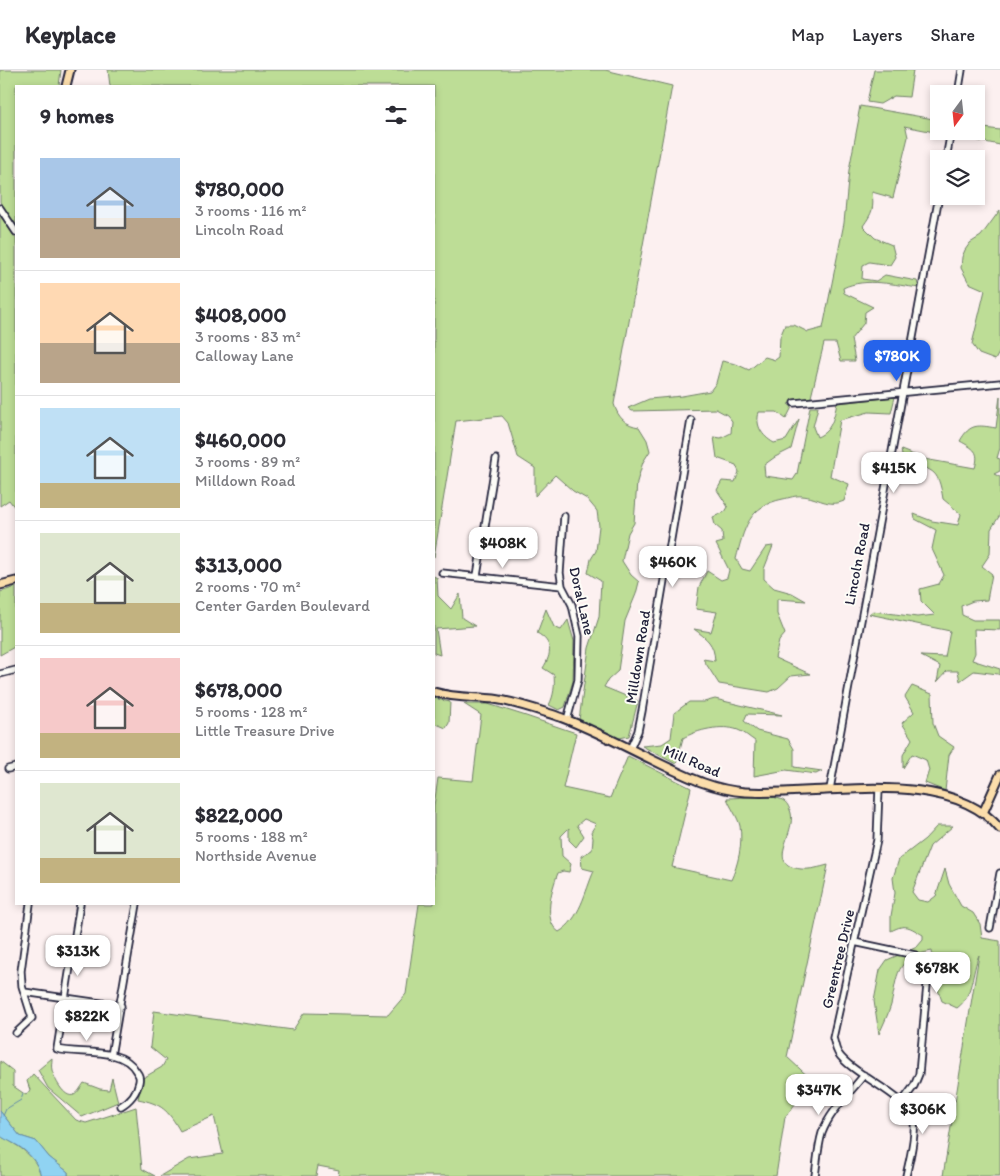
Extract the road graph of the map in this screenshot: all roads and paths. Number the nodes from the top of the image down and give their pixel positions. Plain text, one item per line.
1 (70, 70) edge
2 (962, 70) edge
3 (66, 85) edge
4 (960, 85) edge
5 (937, 205) edge
6 (0, 208) edge
7 (15, 230) edge
8 (1000, 383) edge
9 (902, 392) junction
10 (794, 403) dead end
11 (691, 420) dead end
12 (496, 459) dead end
13 (564, 516) dead end
14 (442, 573) dead end
15 (477, 576) junction
16 (15, 581) edge
17 (0, 585) edge
18 (562, 586) junction
19 (15, 670) edge
20 (0, 674) edge
21 (435, 692) edge
22 (567, 720) junction
23 (630, 749) junction
24 (15, 767) edge
25 (8, 769) dead end
26 (999, 780) edge
27 (830, 788) junction
28 (879, 789) junction
29 (983, 812) junction
30 (1000, 829) edge
31 (1000, 872) edge
32 (30, 905) edge
33 (80, 905) edge
34 (137, 905) edge
35 (990, 928) dead end
36 (854, 942) junction
37 (24, 992) junction
38 (65, 998) junction
39 (121, 1006) junction
40 (16, 1033) dead end
41 (111, 1056) junction
42 (864, 1075) junction
43 (902, 1102) junction
44 (121, 1106) dead end
45 (815, 1176) edge
46 (906, 1176) edge

1 - 3 main road
2 - 4 street
5 - 9 street, Lincoln Road
6 - 7 street
8 - 9 street
9 - 10 street
9 - 27 street, Lincoln Road
11 - 23 street, Milldown Road
12 - 15 street
13 - 18 street, Doral Lane
14 - 15 street
15 - 18 street
16 - 17 main road
18 - 22 street, Doral Lane
19 - 20 street
21 - 22 main road, Mill Road
22 - 23 main road, Mill Road
23 - 27 main road, Mill Road
24 - 25 street
26 - 29 main road
27 - 28 main road, Mill Road
28 - 29 main road, Mill Road
28 - 36 street, Greentree Drive
29 - 30 main road, Mill Road
31 - 35 street
32 - 37 street
33 - 38 street
34 - 39 street
36 - 42 street, Greentree Drive
36 - 43 street
37 - 38 street
37 - 40 street
38 - 39 street
38 - 41 street
39 - 41 street
41 - 44 street
42 - 43 street, Greentree Drive
42 - 45 street
43 - 46 street

